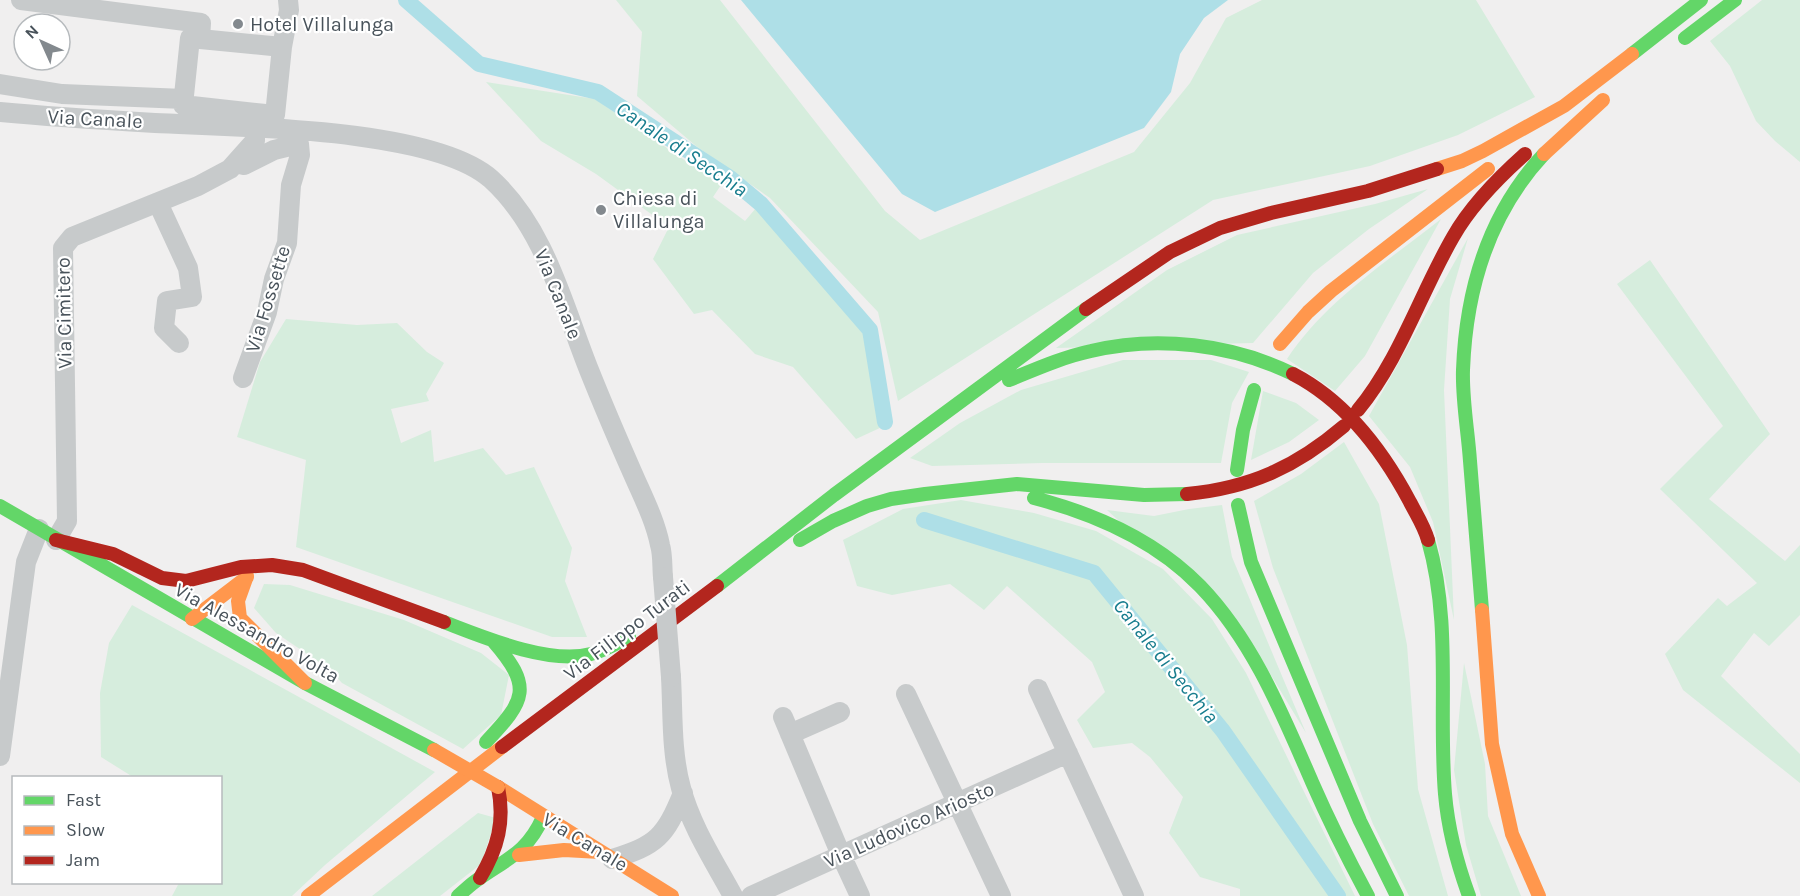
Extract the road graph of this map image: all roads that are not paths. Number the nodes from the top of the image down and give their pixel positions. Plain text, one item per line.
1 (21, 0) edge
2 (288, 0) edge
3 (1701, 0) edge
4 (1735, 0) edge
5 (200, 39) junction
6 (1679, 43) dead end
7 (282, 48) junction
8 (0, 84) edge
9 (1564, 106) junction
10 (194, 110) junction
11 (0, 112) edge
12 (267, 124) junction
13 (236, 163) junction
14 (158, 203) junction
15 (179, 343) dead end
16 (1280, 344) dead end
17 (243, 378) dead end
18 (1254, 390) dead end
19 (971, 396) junction
20 (1358, 410) dead end
21 (1344, 426) dead end
22 (1237, 470) dead end
23 (981, 489) junction
24 (1238, 504) dead end
25 (0, 506) edge
26 (39, 529) junction
27 (56, 540) junction
28 (272, 565) junction
29 (225, 572) junction
30 (248, 576) junction
31 (710, 592) junction
32 (192, 619) junction
33 (493, 640) junction
34 (305, 683) junction
35 (1038, 688) dead end
36 (906, 694) dead end
37 (840, 712) dead end
38 (1068, 753) junction
39 (0, 756) edge
40 (498, 788) junction
41 (683, 793) junction
42 (433, 799) junction
43 (957, 803) junction
44 (543, 817) junction
45 (667, 829) junction
46 (700, 834) junction
47 (494, 855) junction
48 (519, 855) junction
49 (841, 855) junction
50 (606, 856) junction
51 (480, 878) junction
52 (308, 896) edge
53 (458, 896) edge
54 (672, 896) edge
55 (733, 896) edge
56 (750, 896) edge
57 (860, 896) edge
58 (1001, 896) edge
59 (1134, 896) edge
60 (1368, 896) edge
61 (1397, 896) edge
62 (1469, 896) edge
63 (1539, 896) edge

1 - 5 street
2 - 7 street, Via Cimitero
3 - 9 main road
4 - 6 main road
5 - 7 street
5 - 10 street
7 - 12 street, Via Cimitero
8 - 10 street, Via Canale
9 - 16 main road
9 - 19 main road
10 - 11 street, Via Canale
10 - 12 street, Via Canale
12 - 13 street, Via Cimitero
12 - 41 street, Via Canale, bridge
13 - 14 street, Via Cimitero
13 - 17 street, Via Fossette
14 - 15 street
14 - 27 street, Via Cimitero
18 - 22 main road
19 - 31 main road, Via Filippo Turati
19 - 62 main road
20 - 63 main road
21 - 23 main road
23 - 31 main road
23 - 60 main road
24 - 61 main road
25 - 26 main road, Via Alessandro Volta
26 - 27 main road, Via Alessandro Volta
26 - 39 street
27 - 29 main road
27 - 32 main road, Via Alessandro Volta
28 - 29 main road
28 - 30 main road
28 - 33 main road
29 - 32 main road
30 - 32 main road
30 - 34 main road
31 - 33 main road
31 - 42 main road, Via Filippo Turati
32 - 34 main road, Via Alessandro Volta
33 - 42 main road
34 - 40 main road, Via Alessandro Volta, bridge
35 - 38 street
36 - 43 street
37 - 49 street
38 - 43 street, Via Ludovico Ariosto
38 - 59 street
40 - 44 main road, Via Canale
40 - 47 main road
41 - 45 street
41 - 46 street, Via Canale
42 - 52 main road, Via Filippo Turati
43 - 49 street, Via Ludovico Ariosto
43 - 58 street
44 - 47 main road
44 - 48 main road
44 - 50 main road, Via Canale
45 - 46 street
45 - 50 street
46 - 55 street, Via Canale
47 - 51 main road
48 - 50 main road
48 - 51 main road
49 - 56 street, Via Ludovico Ariosto
49 - 57 street
50 - 54 main road, Via Canale
51 - 53 main road

